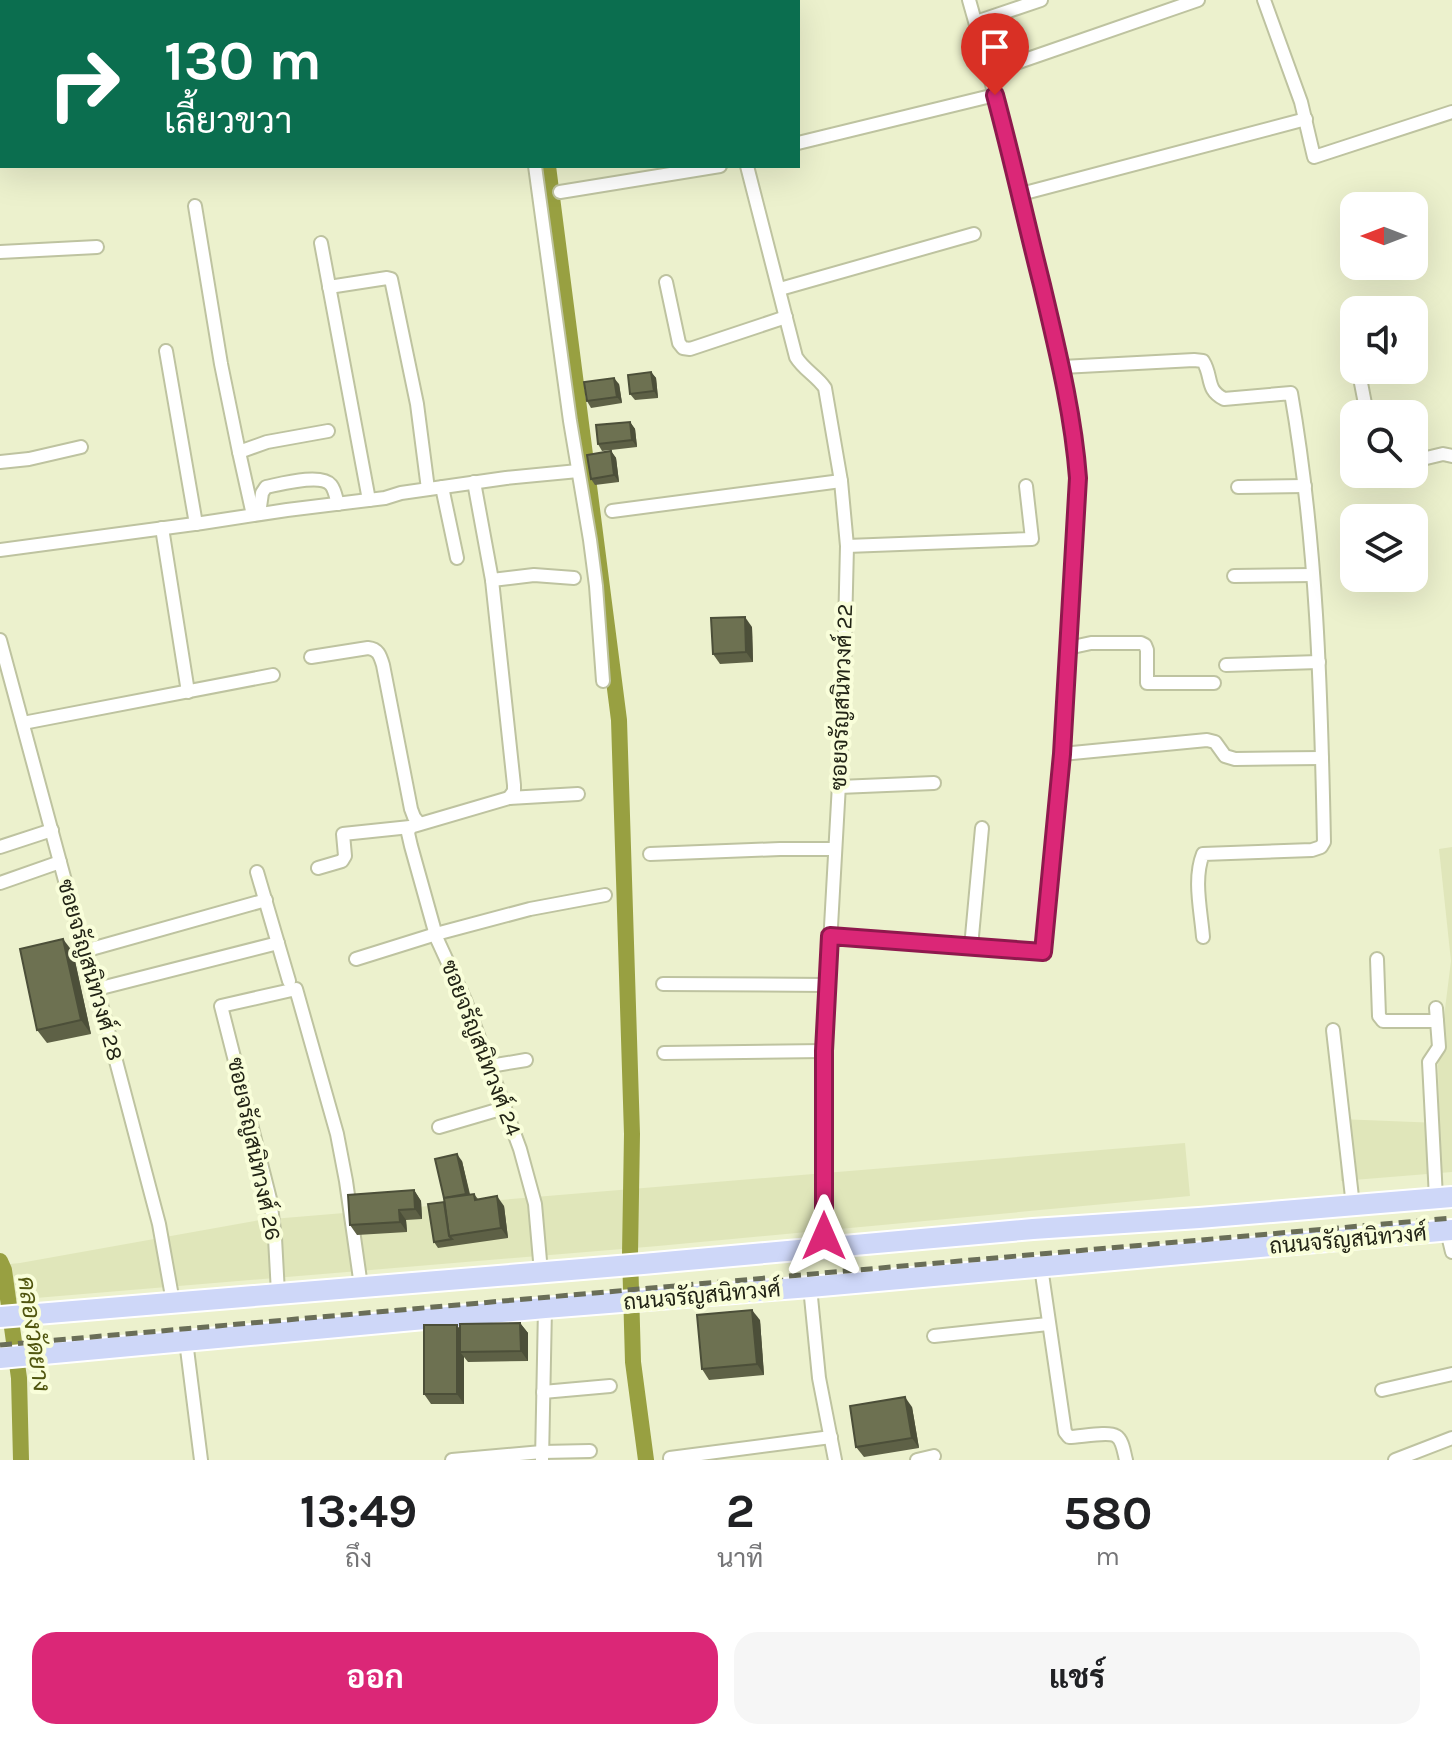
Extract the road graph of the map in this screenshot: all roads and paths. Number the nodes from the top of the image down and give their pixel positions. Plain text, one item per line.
1 (969, 0) edge
2 (1041, 0) edge
3 (1198, 0) edge
4 (1264, 0) edge
5 (976, 22) junction
6 (990, 72) junction
7 (995, 95) junction
8 (1452, 112) edge
9 (1306, 119) junction
10 (800, 143) edge
11 (535, 168) edge
12 (708, 168) edge
13 (748, 168) edge
14 (560, 192) dead end
15 (1021, 194) junction
16 (195, 206) dead end
17 (974, 234) dead end
18 (321, 243) dead end
19 (97, 247) dead end
20 (0, 252) edge
21 (666, 282) dead end
22 (329, 287) junction
23 (780, 289) junction
24 (786, 317) junction
25 (166, 351) dead end
26 (1062, 367) junction
27 (328, 431) dead end
28 (81, 447) dead end
29 (239, 452) junction
30 (1452, 456) edge
31 (1428, 458) edge
32 (0, 462) edge
33 (578, 471) junction
34 (841, 481) junction
35 (474, 482) junction
36 (1026, 486) dead end
37 (1305, 486) junction
38 (1238, 487) dead end
39 (435, 488) junction
40 (369, 500) junction
41 (338, 504) junction
42 (612, 511) dead end
43 (256, 515) junction
44 (196, 524) junction
45 (162, 528) junction
46 (847, 546) junction
47 (0, 550) edge
48 (457, 558) dead end
49 (1313, 575) junction
50 (1234, 576) dead end
51 (574, 578) dead end
52 (492, 580) junction
53 (0, 640) edge
54 (1068, 648) junction
55 (311, 657) dead end
56 (2, 658) edge
57 (1319, 662) junction
58 (1226, 665) dead end
59 (273, 675) dead end
60 (603, 681) dead end
61 (1214, 683) dead end
62 (188, 692) junction
63 (23, 723) junction
64 (1062, 754) junction
65 (1322, 758) junction
66 (934, 783) dead end
67 (839, 787) junction
68 (578, 794) dead end
69 (509, 798) junction
70 (414, 825) junction
71 (982, 828) dead end
72 (52, 830) junction
73 (0, 847) edge
74 (834, 849) junction
75 (650, 854) dead end
76 (60, 862) junction
77 (318, 868) dead end
78 (257, 872) dead end
79 (0, 883) edge
80 (605, 895) dead end
81 (266, 900) junction
82 (436, 934) junction
83 (830, 936) junction
84 (1203, 937) dead end
85 (278, 943) junction
86 (971, 947) junction
87 (84, 951) junction
88 (356, 959) dead end
89 (1377, 959) dead end
90 (289, 981) dead end
91 (663, 984) dead end
92 (828, 985) junction
93 (97, 989) junction
94 (1333, 1030) dead end
95 (824, 1051) junction
96 (664, 1053) dead end
97 (526, 1060) dead end
98 (490, 1066) junction
99 (504, 1108) junction
100 (439, 1127) dead end
101 (1444, 1197) edge
102 (1353, 1206) junction
103 (1450, 1231) edge
104 (824, 1247) junction
105 (1452, 1252) edge
106 (1041, 1267) junction
107 (541, 1272) junction
108 (361, 1286) junction
109 (810, 1287) junction
110 (278, 1293) junction
111 (173, 1302) junction
112 (545, 1308) junction
113 (0, 1317) edge
114 (1048, 1324) junction
115 (934, 1336) dead end
116 (186, 1341) junction
117 (0, 1358) edge
118 (1452, 1374) edge
119 (610, 1386) dead end
120 (1382, 1390) dead end
121 (543, 1392) junction
122 (831, 1437) junction
123 (1451, 1442) edge
124 (590, 1451) dead end
125 (542, 1456) edge
126 (934, 1456) dead end
127 (670, 1458) dead end
128 (1404, 1459) edge
129 (201, 1460) edge
130 (452, 1460) edge
131 (835, 1460) edge
132 (917, 1460) edge
133 (1126, 1460) edge

1 - 5 street
2 - 5 street
3 - 6 street
4 - 9 street
5 - 6 street
6 - 7 street
7 - 10 street
7 - 15 street
8 - 9 street
9 - 15 street
11 - 33 street
12 - 14 street
13 - 23 street, ซอยจรัญสนิทวงศ์ 22
15 - 26 street
16 - 29 street
17 - 23 street
18 - 22 street
19 - 20 street
21 - 24 street
22 - 39 street
22 - 40 street
23 - 24 street, ซอยจรัญสนิทวงศ์ 22
24 - 34 street, ซอยจรัญสนิทวงศ์ 22
25 - 44 street
26 - 37 street
26 - 54 street
27 - 29 street
28 - 32 street
29 - 43 street
30 - 31 street
33 - 35 street
33 - 60 street
34 - 42 street
34 - 46 street, ซอยจรัญสนิทวงศ์ 22
35 - 39 street
35 - 52 street
36 - 46 street
37 - 38 street
37 - 49 street
39 - 40 street
39 - 48 street
40 - 41 street
41 - 43 street
41 - 43 street
43 - 44 street
44 - 45 street
45 - 47 street
45 - 62 street
46 - 67 street, ซอยจรัญสนิทวงศ์ 22
49 - 50 street
49 - 57 street
51 - 52 street
52 - 69 street
53 - 56 street, ซอยจรัญสนิทวงศ์ 28
54 - 61 street
54 - 64 street
55 - 70 street, ซอยจรัญสนิทวงศ์ 24
56 - 63 street, ซอยจรัญสนิทวงศ์ 28
57 - 58 street
57 - 65 street
59 - 62 street
62 - 63 street
63 - 72 street, ซอยจรัญสนิทวงศ์ 28
64 - 65 street
64 - 86 street
65 - 84 street
66 - 67 street
67 - 74 street, ซอยจรัญสนิทวงศ์ 22
68 - 69 street
69 - 70 street
70 - 77 street
70 - 82 street, ซอยจรัญสนิทวงศ์ 24
71 - 86 street
72 - 73 street
72 - 76 street, ซอยจรัญสนิทวงศ์ 28
74 - 75 street
74 - 83 street, ซอยจรัญสนิทวงศ์ 22
76 - 79 street
76 - 87 street, ซอยจรัญสนิทวงศ์ 28
78 - 81 street
80 - 82 street
81 - 85 street
81 - 87 street
82 - 88 street
82 - 98 street, ซอยจรัญสนิทวงศ์ 24
83 - 86 street
83 - 92 street, ซอยจรัญสนิทวงศ์ 22
85 - 90 street
85 - 93 street
87 - 93 street, ซอยจรัญสนิทวงศ์ 28
89 - 101 street
91 - 92 street
92 - 95 street, ซอยจรัญสนิทวงศ์ 22
93 - 111 street, ซอยจรัญสนิทวงศ์ 28
94 - 102 street
95 - 96 street
95 - 104 street, ซอยจรัญสนิทวงศ์ 22
97 - 98 street
98 - 99 street, ซอยจรัญสนิทวงศ์ 24
99 - 100 street
99 - 107 street, ซอยจรัญสนิทวงศ์ 24
101 - 102 main road, ถนนจรัญสนิทวงศ์
101 - 103 main road
102 - 104 main road, ถนนจรัญสนิทวงศ์
103 - 105 street
103 - 106 main road, ถนนจรัญสนิทวงศ์
104 - 107 main road, ถนนจรัญสนิทวงศ์
106 - 109 main road, ถนนจรัญสนิทวงศ์
106 - 114 street
107 - 108 main road, ถนนจรัญสนิทวงศ์
108 - 110 main road, ถนนจรัญสนิทวงศ์
108 - 110 street, ซอยจรัญสนิทวงศ์ 26
109 - 112 main road, ถนนจรัญสนิทวงศ์
109 - 122 street
110 - 111 main road, ถนนจรัญสนิทวงศ์
111 - 113 main road, ถนนจรัญสนิทวงศ์
112 - 116 main road, ถนนจรัญสนิทวงศ์
112 - 121 street
114 - 115 street
114 - 133 street
116 - 117 main road, ถนนจรัญสนิทวงศ์
116 - 129 street
118 - 120 street
119 - 121 street
121 - 125 street
122 - 127 street
122 - 131 street
123 - 128 street
124 - 125 street
125 - 130 street
126 - 132 street

